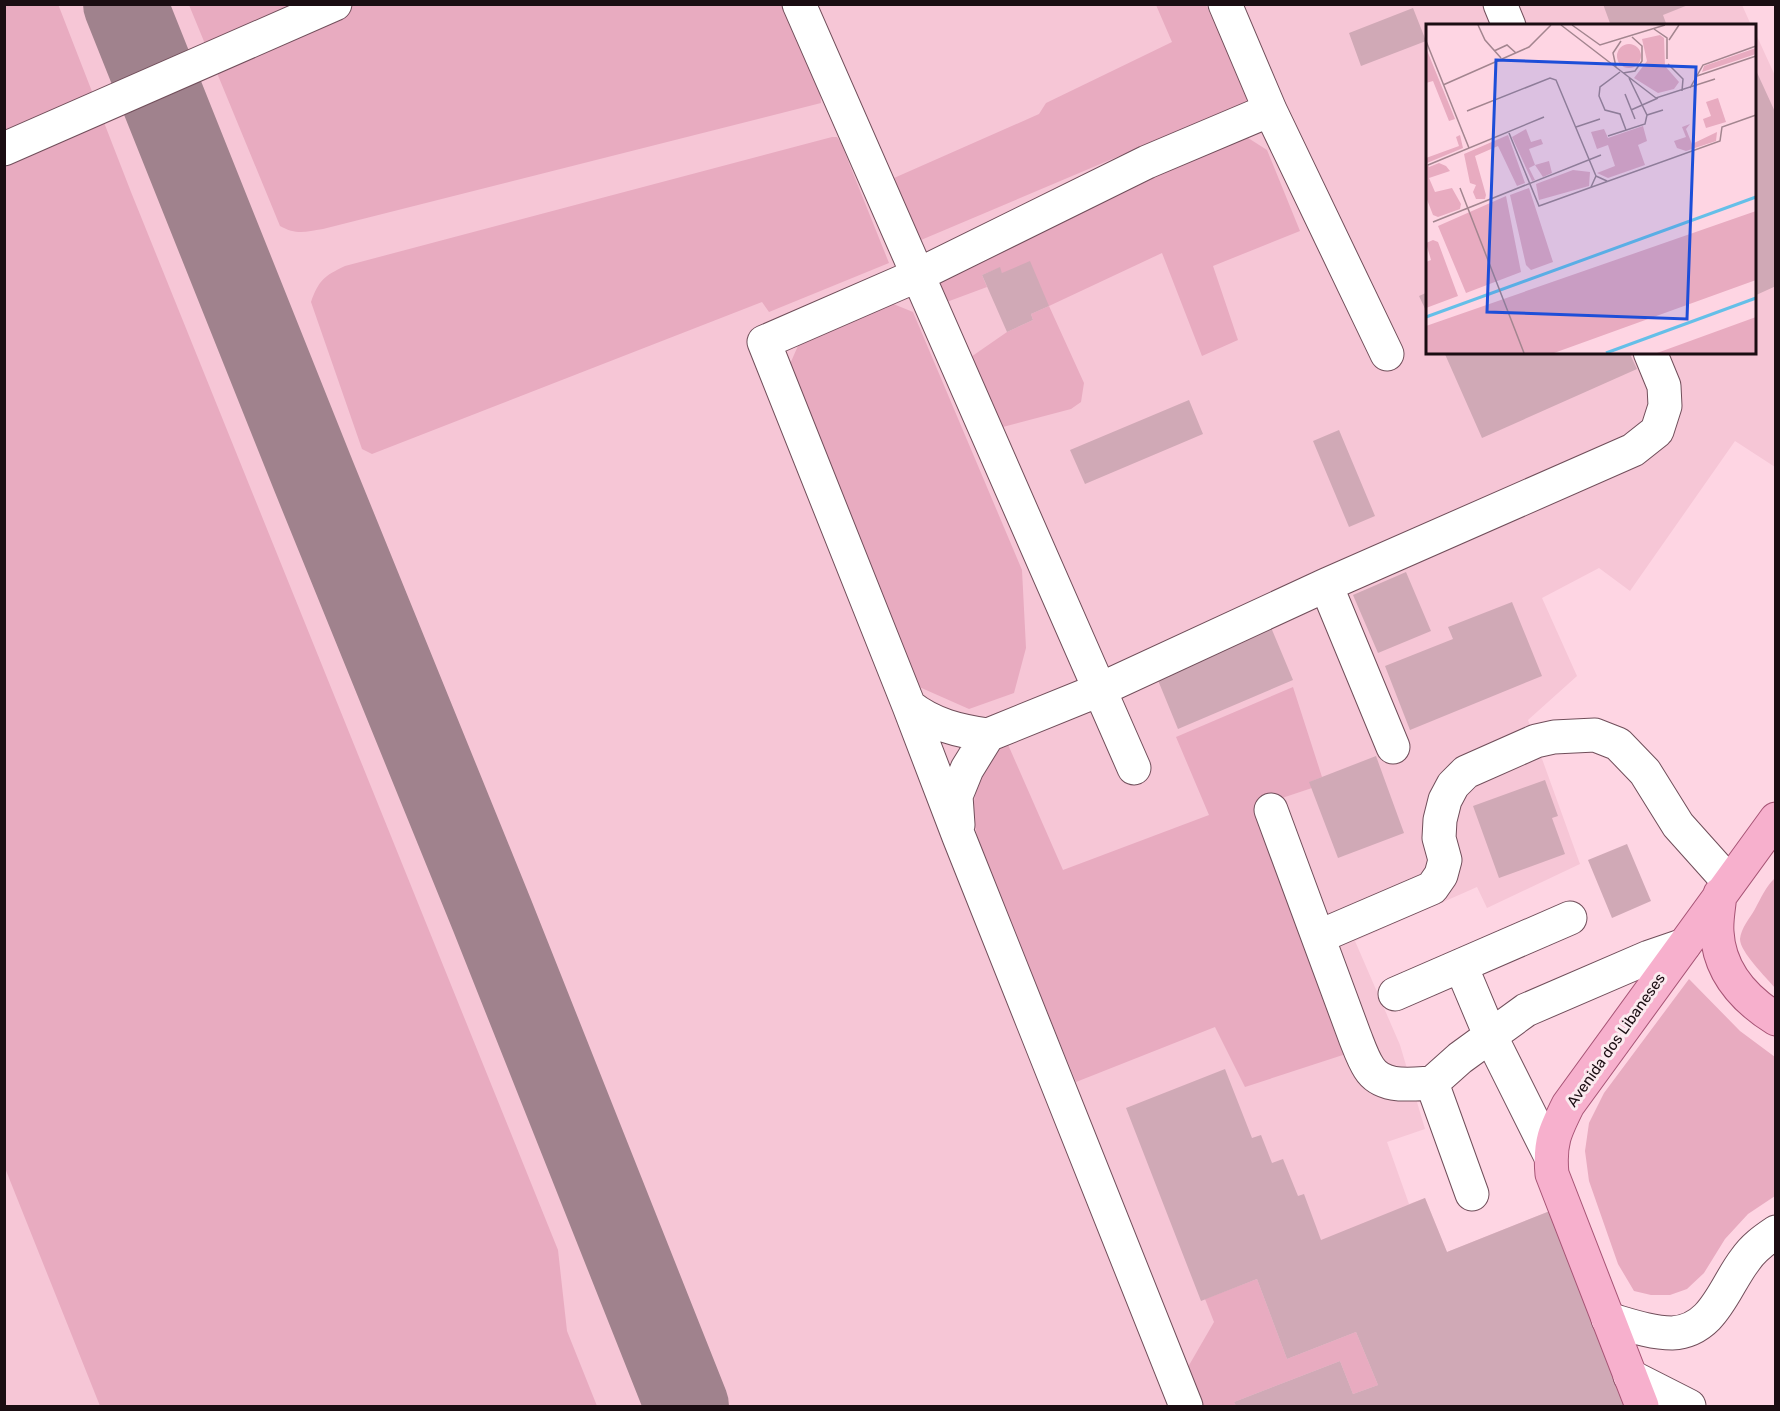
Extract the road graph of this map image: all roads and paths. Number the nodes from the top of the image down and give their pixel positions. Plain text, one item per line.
1 (335, 4) edge
2 (799, 4) edge
3 (1225, 4) edge
4 (1500, 4) edge
5 (1508, 24) edge
6 (1270, 110) junction
7 (4, 150) edge
8 (918, 275) junction
9 (1387, 354) dead end
10 (1651, 354) edge
11 (1326, 585) junction
12 (1100, 690) junction
13 (909, 706) junction
14 (988, 735) junction
15 (1393, 747) dead end
16 (1134, 768) dead end
17 (1271, 810) dead end
18 (1776, 819) edge
19 (959, 837) junction
20 (1776, 838) edge
21 (1731, 880) junction
22 (1570, 918) dead end
23 (1318, 937) junction
24 (1684, 945) junction
25 (1461, 966) junction
26 (1395, 994) dead end
27 (1776, 1019) edge
28 (1490, 1035) junction
29 (1432, 1083) junction
30 (1550, 1155) junction
31 (1472, 1194) dead end
32 (1776, 1232) edge
33 (1608, 1319) junction
34 (1630, 1376) junction
35 (1186, 1407) edge
36 (1642, 1407) edge
37 (1689, 1407) edge

1 - 7 street
2 - 8 street
3 - 6 street
4 - 5 street
6 - 8 street
6 - 9 street
8 - 12 street
8 - 13 street
10 - 11 street
11 - 12 street
11 - 15 street
12 - 14 street
12 - 16 street
13 - 14 street
13 - 19 street
14 - 19 street
17 - 23 street
18 - 21 main road, Avenida dos Libaneses
19 - 35 street
20 - 21 main road
21 - 23 street
21 - 24 main road, Avenida dos Libaneses
21 - 27 main road
22 - 25 street
23 - 29 street
24 - 28 street
24 - 30 main road, Avenida dos Libaneses
25 - 26 street
25 - 28 street
28 - 29 street
28 - 30 street
29 - 31 street
30 - 33 main road, Avenida dos Libaneses
32 - 33 street
33 - 34 main road, Avenida dos Libaneses
34 - 36 main road, Avenida dos Libaneses
34 - 37 street

